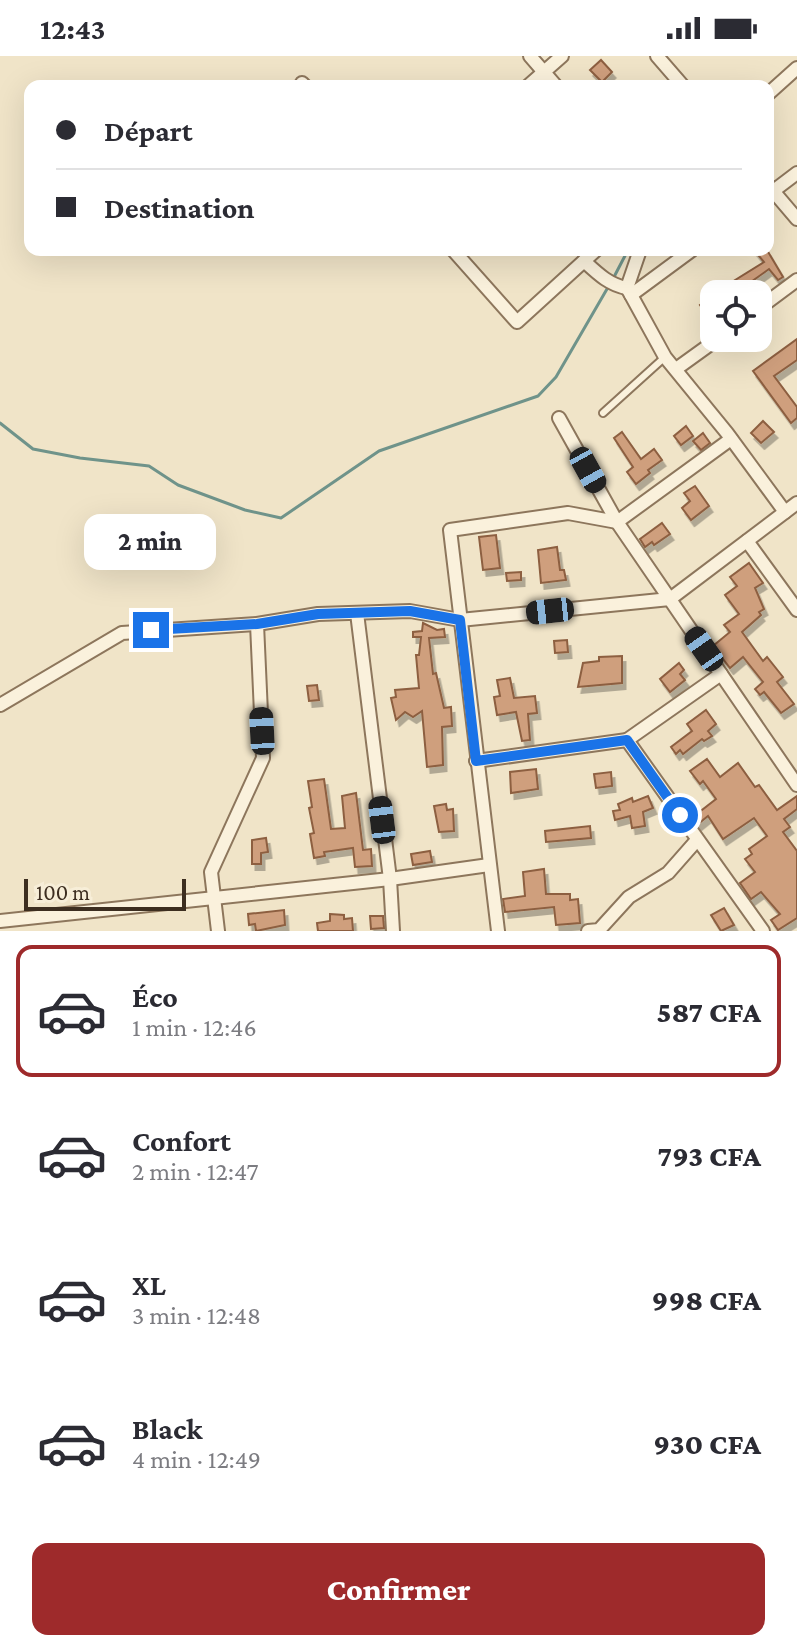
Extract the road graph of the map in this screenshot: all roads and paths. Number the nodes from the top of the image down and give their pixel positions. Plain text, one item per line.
1 (530, 56) edge
2 (562, 56) edge
3 (657, 56) edge
4 (797, 68) edge
5 (544, 71) junction
6 (534, 80) edge
7 (551, 80) edge
8 (678, 80) edge
9 (774, 89) edge
10 (797, 173) edge
11 (774, 187) edge
12 (774, 194) edge
13 (797, 219) edge
14 (459, 256) edge
15 (589, 256) edge
16 (638, 256) edge
17 (683, 256) edge
18 (584, 261) junction
19 (797, 280) edge
20 (629, 291) junction
21 (772, 299) edge
22 (700, 352) edge
23 (665, 357) junction
24 (676, 369) junction
25 (603, 413) dead end
26 (559, 418) dead end
27 (731, 439) junction
28 (797, 503) edge
29 (785, 512) junction
30 (617, 522) junction
31 (747, 541) junction
32 (670, 599) junction
33 (797, 610) edge
34 (357, 613) junction
35 (460, 620) junction
36 (257, 624) junction
37 (721, 674) junction
38 (0, 705) edge
39 (627, 740) junction
40 (476, 761) junction
41 (797, 784) edge
42 (697, 840) junction
43 (489, 865) junction
44 (390, 879) junction
45 (214, 897) junction
46 (0, 923) edge
47 (1, 931) edge
48 (218, 931) edge
49 (393, 931) edge
50 (498, 931) edge
51 (588, 931) edge
52 (763, 931) edge

1 - 5 street
2 - 5 street
3 - 8 street
4 - 9 street
5 - 6 street
5 - 7 street
10 - 11 street
12 - 13 street
14 - 18 street
15 - 18 street
16 - 20 street
17 - 20 street
18 - 20 street
19 - 21 street
20 - 23 street
22 - 24 street
23 - 24 street
23 - 25 lane
24 - 27 street
26 - 30 street
27 - 29 street
27 - 30 street
28 - 29 street
29 - 31 street
30 - 32 street
30 - 35 street
31 - 32 street
31 - 33 street
32 - 35 street
32 - 37 street
34 - 35 street
34 - 36 street
34 - 44 street
35 - 40 street
36 - 38 street
36 - 45 street
37 - 39 street
37 - 41 street
39 - 40 street
39 - 42 street
40 - 43 street
42 - 51 street
42 - 52 street
43 - 44 street
43 - 50 street
44 - 45 street
44 - 49 street
45 - 46 street
45 - 48 street
46 - 47 street

